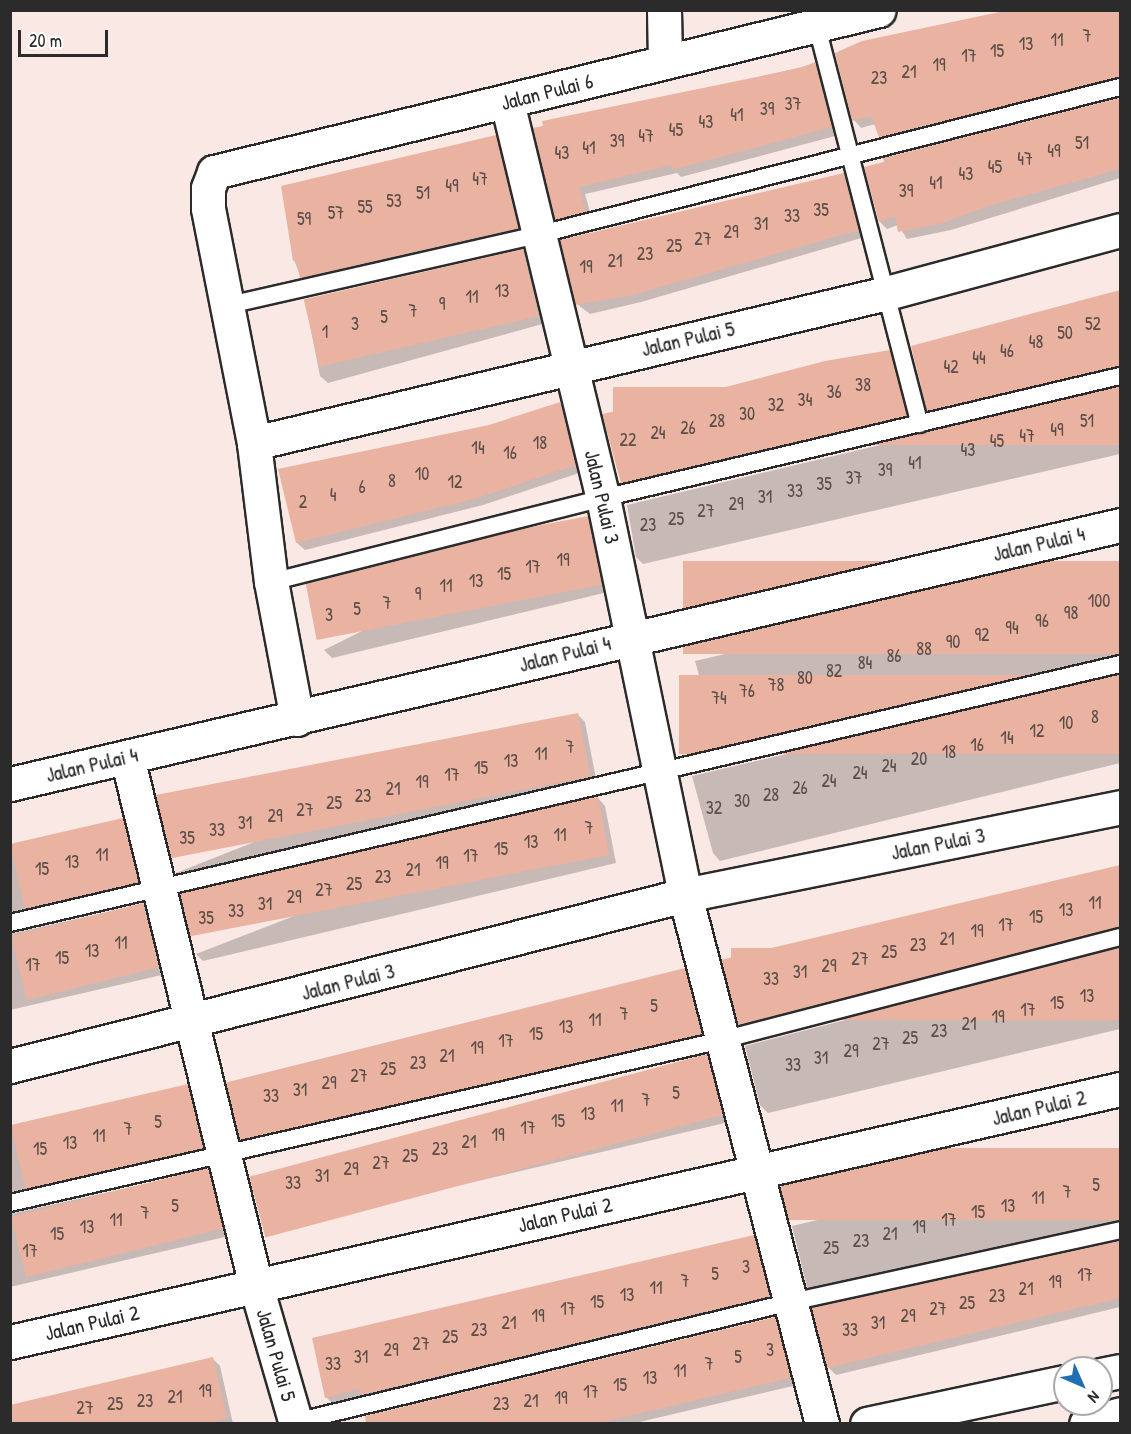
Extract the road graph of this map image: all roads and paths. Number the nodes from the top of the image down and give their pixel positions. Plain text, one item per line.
1 (664, 10) edge
2 (879, 10) edge
3 (800, 23) edge
4 (665, 62) junction
5 (1120, 87) edge
6 (507, 102) junction
7 (851, 157) junction
8 (1120, 230) edge
9 (541, 234) junction
10 (887, 293) junction
11 (229, 305) junction
12 (570, 367) junction
13 (1120, 376) edge
14 (920, 424) junction
15 (254, 444) junction
16 (603, 498) junction
17 (1120, 525) edge
18 (271, 582) junction
19 (633, 638) junction
20 (1120, 663) edge
21 (297, 719) junction
22 (127, 757) junction
23 (660, 773) junction
24 (10, 784) edge
25 (1120, 807) edge
26 (158, 887) junction
27 (685, 895) junction
28 (10, 923) edge
29 (1120, 937) edge
30 (191, 1022) junction
31 (722, 1040) junction
32 (10, 1066) edge
33 (1120, 1089) edge
34 (224, 1154) junction
35 (757, 1172) junction
36 (10, 1203) edge
37 (1120, 1230) edge
38 (256, 1286) junction
39 (790, 1302) junction
40 (10, 1342) edge
41 (1053, 1385) edge
42 (1120, 1414) edge
43 (294, 1423) edge
44 (822, 1424) edge
45 (867, 1424) edge
46 (1086, 1424) edge

1 - 4 street
2 - 3 street, Jalan Pulai 6
3 - 4 street, Jalan Pulai 6
3 - 7 lane
4 - 6 street, Jalan Pulai 6
5 - 7 lane
6 - 9 street, Jalan Pulai 3
6 - 11 street, Jalan Pulai 6
7 - 9 lane
7 - 10 lane
8 - 10 street, Jalan Pulai 5
9 - 11 lane
9 - 12 street, Jalan Pulai 3
10 - 12 street, Jalan Pulai 5
10 - 14 lane
11 - 15 street
12 - 15 street, Jalan Pulai 5
12 - 16 street, Jalan Pulai 3
13 - 14 lane
14 - 16 lane
15 - 18 street
16 - 18 lane
16 - 19 street, Jalan Pulai 3
17 - 19 street, Jalan Pulai 4
18 - 21 street
19 - 21 street, Jalan Pulai 4
19 - 23 street, Jalan Pulai 3
20 - 23 lane
21 - 22 street, Jalan Pulai 4
22 - 24 street, Jalan Pulai 4
22 - 26 street, Jalan Pulai 5
23 - 26 lane
23 - 27 street, Jalan Pulai 3
25 - 27 street, Jalan Pulai 3
26 - 28 lane
26 - 30 street, Jalan Pulai 5
27 - 30 street, Jalan Pulai 3
27 - 31 street
29 - 31 lane
30 - 32 street, Jalan Pulai 3
30 - 34 street, Jalan Pulai 5
31 - 34 lane
31 - 35 street
33 - 35 street, Jalan Pulai 2
34 - 36 lane
34 - 38 street, Jalan Pulai 5
35 - 38 street, Jalan Pulai 2
35 - 39 street
37 - 39 lane
38 - 40 street, Jalan Pulai 2
38 - 43 street, Jalan Pulai 5
39 - 43 lane
39 - 44 street
41 - 45 street
42 - 46 street

